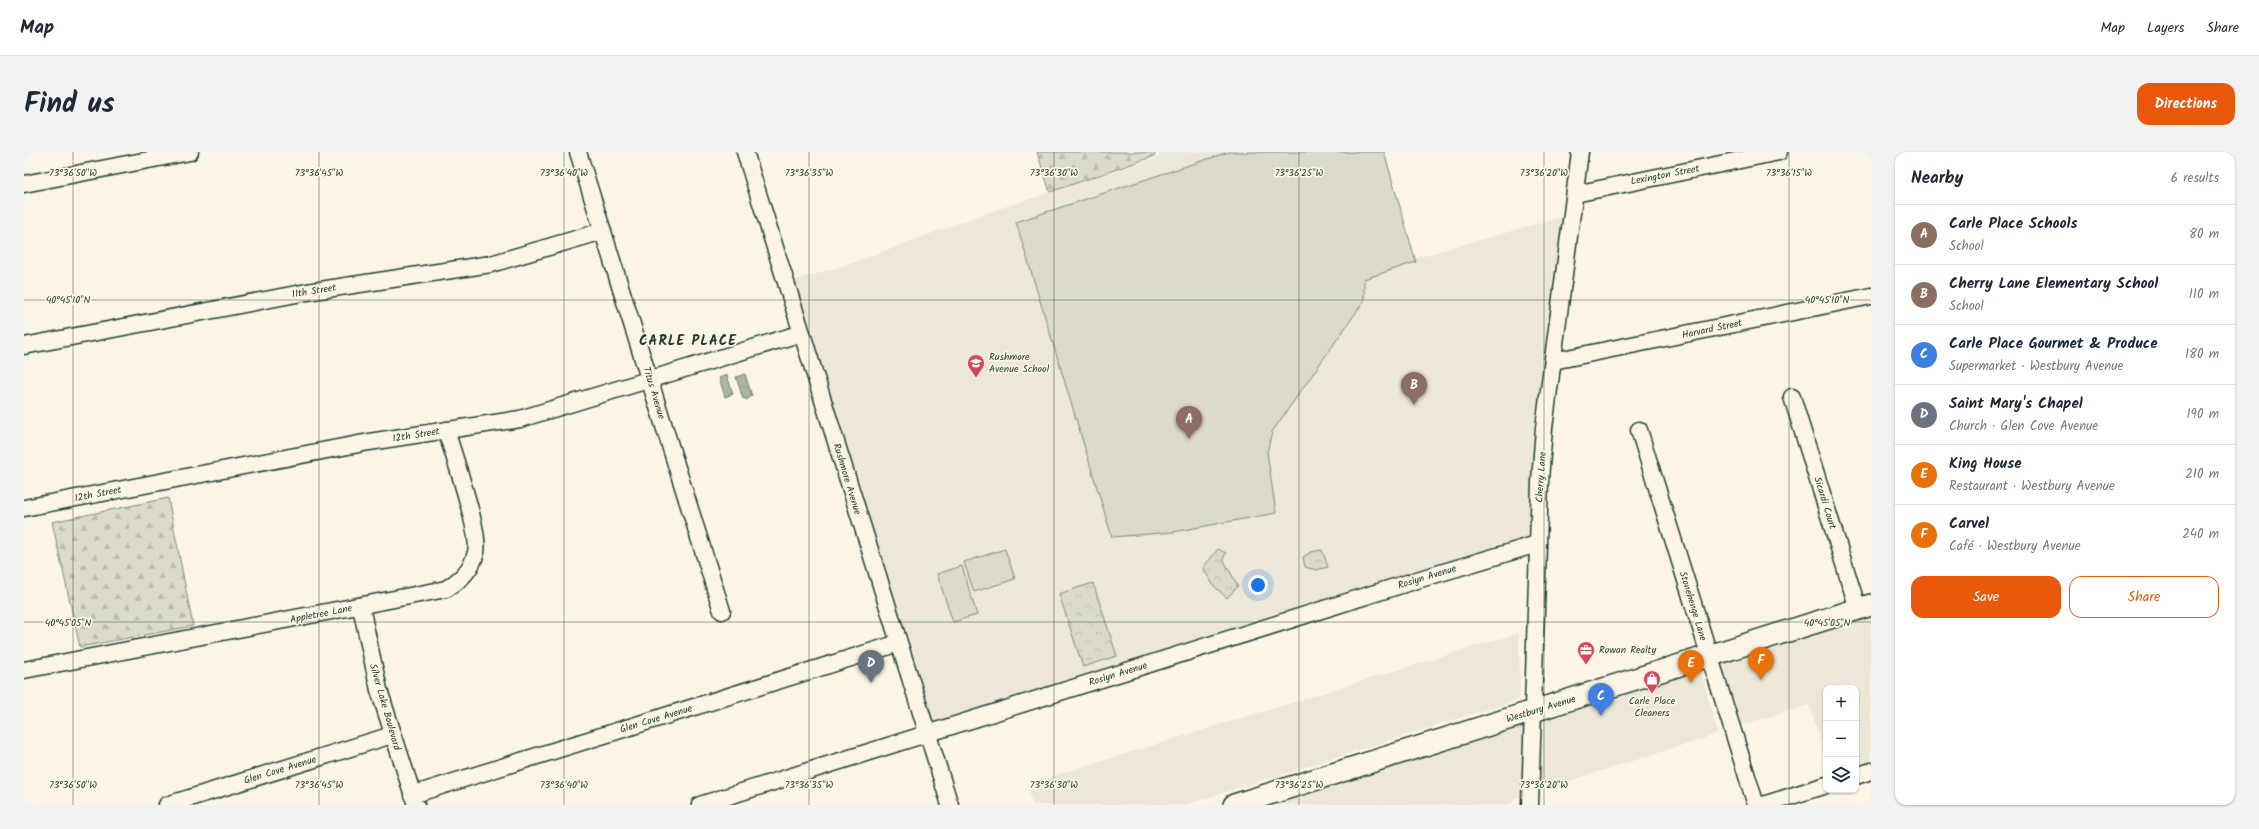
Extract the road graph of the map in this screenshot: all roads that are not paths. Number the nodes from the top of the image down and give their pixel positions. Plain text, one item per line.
1 (190, 152) edge
2 (578, 152) edge
3 (745, 152) edge
4 (1580, 152) edge
5 (1780, 152) edge
6 (24, 184) edge
7 (1575, 194) junction
8 (603, 231) junction
9 (1871, 296) edge
10 (802, 333) junction
11 (24, 346) edge
12 (1553, 361) junction
13 (649, 379) junction
14 (1792, 397) dead end
15 (446, 430) junction
16 (1639, 430) dead end
17 (24, 508) edge
18 (1537, 544) junction
19 (361, 607) junction
20 (1865, 607) edge
21 (722, 612) dead end
22 (899, 643) junction
23 (1709, 656) junction
24 (24, 670) edge
25 (1532, 712) junction
26 (927, 734) junction
27 (392, 735) junction
28 (1871, 771) edge
29 (1859, 775) edge
30 (1823, 786) edge
31 (414, 800) edge
32 (167, 805) edge
33 (700, 805) edge
34 (950, 805) edge
35 (1234, 805) edge
36 (1530, 805) edge
37 (1756, 805) edge
38 (1762, 805) edge

1 - 6 street
2 - 8 street, Titus Avenue
3 - 10 street, Rushmore Avenue
4 - 7 street, Cherry Lane
5 - 7 street, Lexington Street
7 - 12 street, Cherry Lane
8 - 11 street, 11th Street
8 - 13 street, Titus Avenue
9 - 12 street, Harvard Street
10 - 13 street, 12th Street
10 - 22 street, Rushmore Avenue
12 - 18 street, Cherry Lane
13 - 15 street, 12th Street
13 - 21 street, Titus Avenue
14 - 20 street, Sicardi Court
15 - 17 street, 12th Street
15 - 19 street, Appletree Lane
16 - 23 street, Stonehenge Lane
18 - 25 street, Cherry Lane
18 - 26 street, Roslyn Avenue
19 - 24 street, Appletree Lane
19 - 27 street, Silver Lake Boulevard
20 - 23 main road, Westbury Avenue
22 - 26 street, Rushmore Avenue
22 - 31 street, Glen Cove Avenue
23 - 25 main road, Westbury Avenue
23 - 37 street, Stonehenge Lane
25 - 35 main road, Westbury Avenue
25 - 36 street, Cherry Lane
26 - 33 street, Roslyn Avenue
26 - 34 street, Rushmore Avenue
27 - 31 street, Silver Lake Boulevard
27 - 32 street, Glen Cove Avenue
28 - 29 street
30 - 38 street

